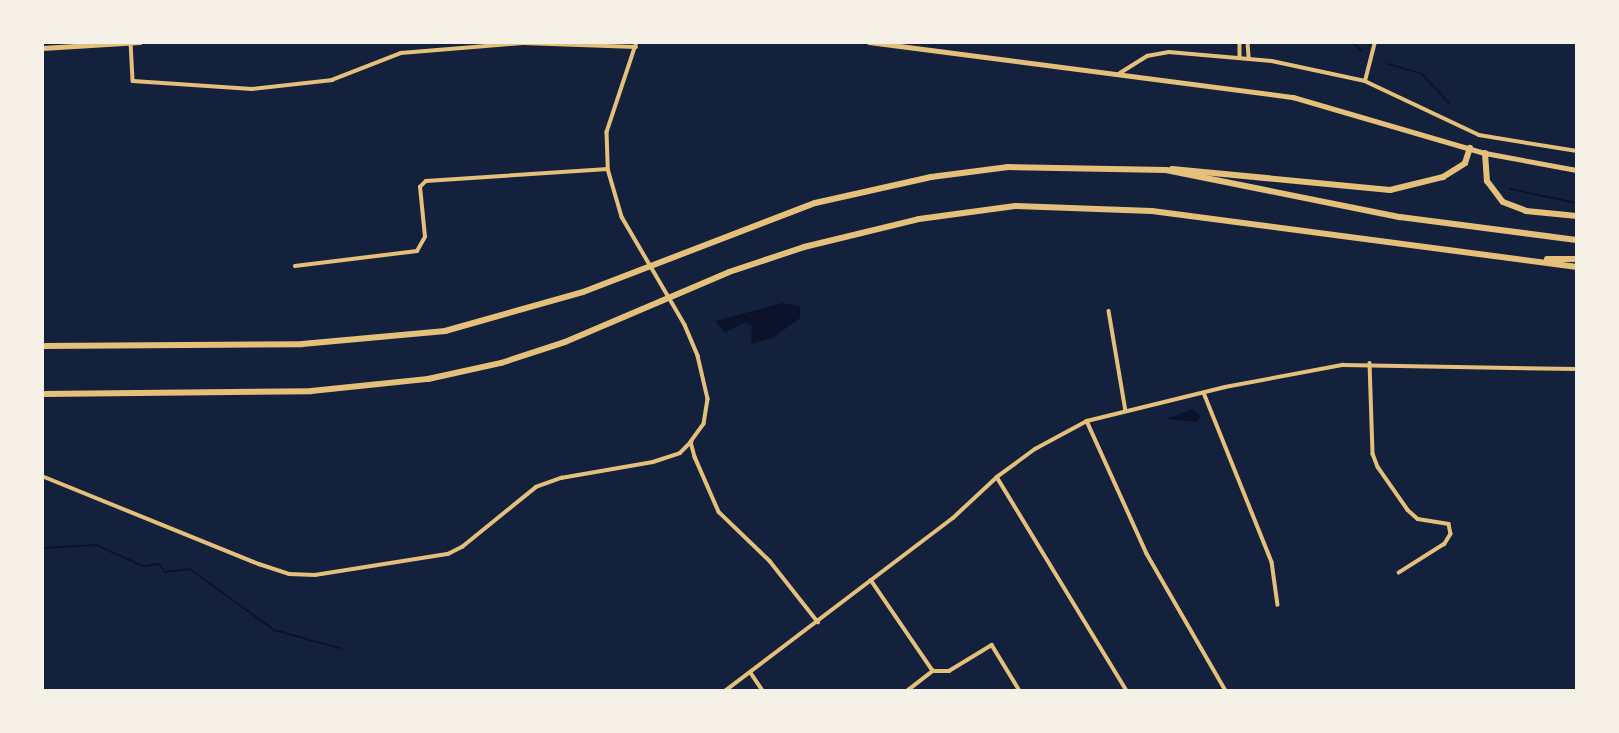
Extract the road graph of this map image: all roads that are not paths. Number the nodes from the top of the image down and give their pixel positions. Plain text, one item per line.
1 (131, 42) edge
2 (140, 42) edge
3 (869, 42) edge
4 (1240, 42) edge
5 (1248, 42) edge
6 (1375, 42) edge
7 (636, 44) edge
8 (42, 48) edge
9 (1240, 57) junction
10 (1248, 58) junction
11 (1120, 73) junction
12 (1365, 81) junction
13 (1470, 148) junction
14 (1577, 151) edge
15 (1485, 153) junction
16 (608, 169) junction
17 (1166, 170) junction
18 (1577, 170) edge
19 (1577, 216) edge
20 (1577, 240) edge
21 (1496, 257) junction
22 (1577, 259) edge
23 (295, 266) dead end
24 (1577, 267) edge
25 (1110, 311) dead end
26 (42, 346) edge
27 (1370, 363) junction
28 (1577, 369) edge
29 (1204, 393) junction
30 (42, 394) edge
31 (1126, 411) junction
32 (1087, 421) junction
33 (691, 442) junction
34 (42, 476) edge
35 (997, 477) junction
36 (1399, 573) dead end
37 (871, 580) junction
38 (1278, 605) dead end
39 (818, 622) junction
40 (933, 671) junction
41 (751, 673) junction
42 (725, 691) edge
43 (763, 691) edge
44 (907, 691) edge
45 (1020, 691) edge
46 (1127, 691) edge
47 (1226, 691) edge

1 - 2 main road
1 - 7 street
1 - 8 main road
3 - 11 main road
4 - 9 street
5 - 10 street
6 - 12 street
7 - 16 street
9 - 10 street
9 - 11 street
10 - 12 street
11 - 13 main road
12 - 14 street
13 - 15 main road
13 - 17 highway
15 - 18 main road
15 - 19 highway
16 - 23 street
16 - 33 street
17 - 20 highway
17 - 26 highway
21 - 22 highway
21 - 24 highway
21 - 30 highway
25 - 31 street
27 - 28 street
27 - 29 street
27 - 36 street
29 - 31 street
29 - 38 street
31 - 32 street
32 - 35 street
32 - 47 street
33 - 34 street
33 - 39 street
35 - 37 street
35 - 46 street
37 - 39 street
37 - 40 street
39 - 41 street
40 - 44 street
40 - 45 street
41 - 42 street
41 - 43 street

